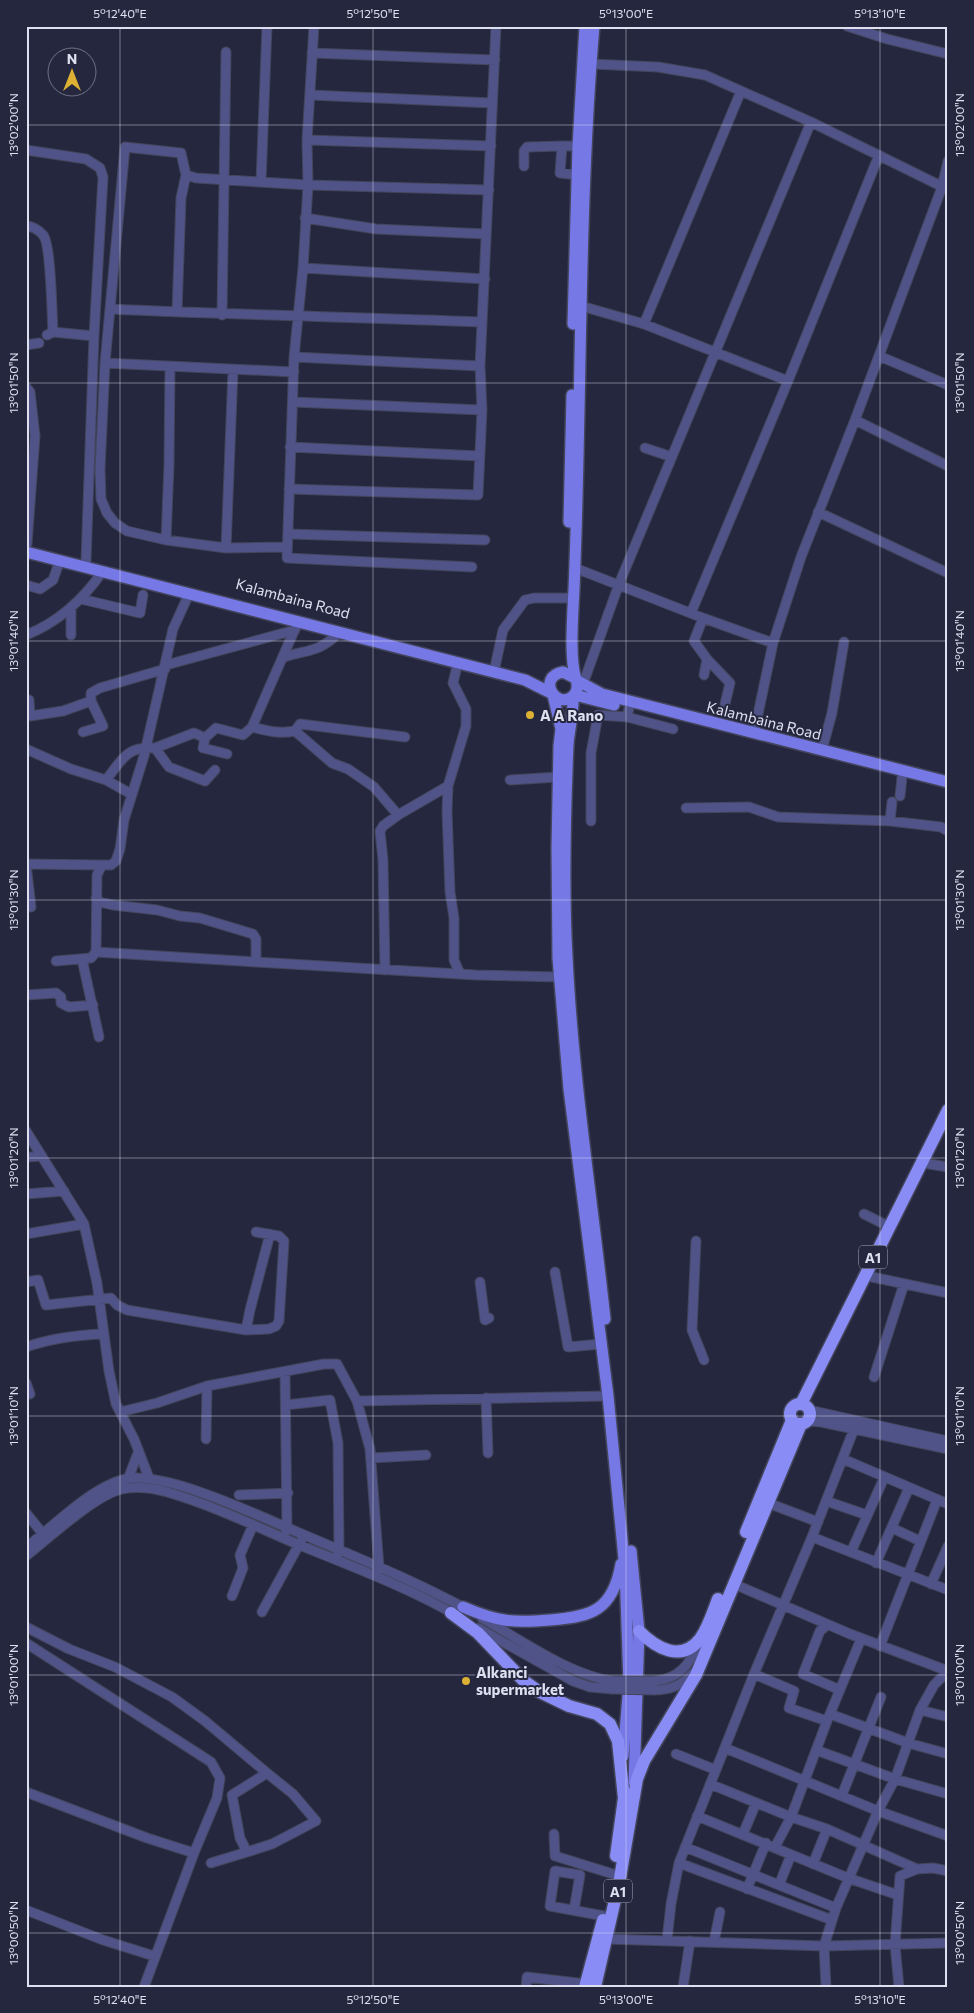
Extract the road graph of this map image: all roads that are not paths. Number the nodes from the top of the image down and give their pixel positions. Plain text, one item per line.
1 (267, 26) edge
2 (314, 26) edge
3 (496, 26) edge
4 (585, 26) edge
5 (594, 26) edge
6 (847, 26) edge
7 (226, 52) dead end
8 (312, 52) junction
9 (948, 54) edge
10 (495, 60) junction
11 (591, 64) junction
12 (741, 91) junction
13 (310, 95) junction
14 (492, 103) junction
15 (811, 122) junction
16 (307, 140) junction
17 (491, 146) junction
18 (562, 146) junction
19 (578, 146) junction
20 (26, 150) edge
21 (879, 155) junction
22 (948, 161) edge
23 (524, 166) dead end
24 (186, 175) junction
25 (577, 176) junction
26 (223, 180) junction
27 (261, 182) junction
28 (308, 185) junction
29 (945, 188) edge
30 (489, 190) junction
31 (305, 218) junction
32 (26, 226) edge
33 (486, 234) junction
34 (303, 268) junction
35 (485, 278) junction
36 (581, 306) junction
37 (111, 309) junction
38 (177, 312) junction
39 (222, 315) junction
40 (300, 315) junction
41 (482, 322) junction
42 (644, 324) junction
43 (94, 336) junction
44 (39, 343) dead end
45 (26, 345) edge
46 (715, 353) junction
47 (879, 356) junction
48 (294, 357) junction
49 (105, 363) junction
50 (480, 366) junction
51 (170, 367) junction
52 (233, 370) junction
53 (294, 372) junction
54 (788, 381) junction
55 (948, 385) edge
56 (26, 387) edge
57 (293, 402) junction
58 (482, 410) junction
59 (855, 420) junction
60 (290, 447) junction
61 (646, 448) dead end
62 (480, 456) junction
63 (672, 457) junction
64 (948, 466) edge
65 (289, 489) junction
66 (818, 512) junction
67 (288, 534) junction
68 (166, 540) junction
69 (485, 540) dead end
70 (27, 544) edge
71 (287, 547) junction
72 (226, 548) junction
73 (26, 552) edge
74 (60, 560) junction
75 (86, 561) junction
76 (472, 567) dead end
77 (575, 568) junction
78 (102, 572) junction
79 (948, 573) edge
80 (619, 584) junction
81 (26, 585) edge
82 (190, 594) junction
83 (143, 595) dead end
84 (568, 598) junction
85 (81, 599) junction
86 (71, 607) junction
87 (691, 613) junction
88 (703, 618) junction
89 (296, 626) junction
90 (340, 632) junction
91 (26, 635) edge
92 (70, 635) dead end
93 (844, 642) dead end
94 (773, 643) junction
95 (284, 657) junction
96 (707, 658) junction
97 (458, 662) junction
98 (165, 667) junction
99 (495, 667) junction
100 (704, 674) dead end
101 (554, 676) junction
102 (578, 681) junction
103 (552, 694) junction
104 (574, 695) junction
105 (26, 699) edge
106 (92, 701) junction
107 (725, 704) dead end
108 (628, 713) junction
109 (252, 727) junction
110 (672, 729) dead end
111 (295, 731) junction
112 (83, 732) dead end
113 (754, 733) junction
114 (405, 737) dead end
115 (205, 738) junction
116 (150, 747) junction
117 (26, 749) edge
118 (822, 750) junction
119 (227, 754) dead end
120 (215, 770) dead end
121 (558, 777) junction
122 (902, 778) junction
123 (106, 780) junction
124 (510, 780) dead end
125 (948, 782) edge
126 (448, 786) junction
127 (948, 788) edge
128 (131, 794) junction
129 (900, 796) dead end
130 (892, 802) dead end
131 (686, 808) dead end
132 (398, 815) junction
133 (591, 821) dead end
134 (890, 821) junction
135 (948, 830) edge
136 (26, 864) edge
137 (102, 866) junction
138 (100, 903) junction
139 (31, 907) dead end
140 (96, 952) junction
141 (82, 959) junction
142 (454, 960) junction
143 (56, 961) dead end
144 (256, 962) junction
145 (386, 970) junction
146 (448, 974) junction
147 (460, 974) junction
148 (559, 977) junction
149 (26, 995) edge
150 (93, 1005) junction
151 (99, 1038) dead end
152 (948, 1110) edge
153 (948, 1125) edge
154 (26, 1132) edge
155 (42, 1156) junction
156 (26, 1157) edge
157 (929, 1164) junction
158 (948, 1167) edge
159 (64, 1191) junction
160 (26, 1194) edge
161 (864, 1214) dead end
162 (84, 1224) junction
163 (888, 1226) junction
164 (256, 1232) dead end
165 (26, 1234) edge
166 (270, 1234) junction
167 (696, 1241) dead end
168 (555, 1272) dead end
169 (872, 1277) junction
170 (26, 1282) edge
171 (480, 1282) dead end
172 (904, 1284) junction
173 (948, 1293) edge
174 (98, 1298) junction
175 (489, 1318) dead end
176 (246, 1330) junction
177 (103, 1334) junction
178 (601, 1344) junction
179 (26, 1347) edge
180 (704, 1360) dead end
181 (285, 1372) junction
182 (874, 1378) dead end
183 (26, 1383) edge
184 (207, 1386) junction
185 (30, 1394) dead end
186 (608, 1396) junction
187 (486, 1398) junction
188 (358, 1400) junction
189 (286, 1406) junction
190 (120, 1412) junction
191 (803, 1415) junction
192 (854, 1429) junction
193 (206, 1439) dead end
194 (948, 1441) edge
195 (948, 1449) edge
196 (138, 1453) junction
197 (488, 1453) dead end
198 (426, 1455) dead end
199 (371, 1458) junction
200 (842, 1459) junction
201 (149, 1478) junction
202 (884, 1478) junction
203 (128, 1479) junction
204 (909, 1488) junction
205 (288, 1493) junction
206 (239, 1495) dead end
207 (826, 1500) junction
208 (937, 1500) junction
209 (768, 1504) junction
210 (948, 1504) edge
211 (26, 1513) edge
212 (866, 1515) junction
213 (818, 1522) junction
214 (253, 1526) junction
215 (288, 1528) junction
216 (892, 1528) junction
217 (43, 1534) junction
218 (304, 1535) junction
219 (812, 1537) junction
220 (282, 1538) junction
221 (623, 1538) junction
222 (920, 1541) junction
223 (299, 1544) junction
224 (26, 1548) edge
225 (947, 1548) edge
226 (339, 1550) junction
227 (851, 1552) junction
228 (26, 1556) edge
229 (335, 1559) junction
230 (876, 1563) junction
231 (376, 1571) junction
232 (907, 1574) junction
233 (734, 1584) junction
234 (931, 1584) junction
235 (948, 1590) edge
236 (232, 1596) dead end
237 (782, 1606) junction
238 (457, 1610) junction
239 (262, 1612) dead end
240 (827, 1625) junction
241 (26, 1627) edge
242 (639, 1632) junction
243 (703, 1634) junction
244 (861, 1639) junction
245 (26, 1642) edge
246 (880, 1646) junction
247 (702, 1660) junction
248 (948, 1671) edge
249 (754, 1674) junction
250 (613, 1685) junction
251 (654, 1686) junction
252 (840, 1690) junction
253 (881, 1697) dead end
254 (920, 1710) junction
255 (948, 1717) edge
256 (828, 1718) junction
257 (869, 1729) junction
258 (908, 1743) junction
259 (725, 1748) junction
260 (816, 1750) junction
261 (676, 1754) dead end
262 (948, 1754) edge
263 (855, 1764) junction
264 (716, 1770) junction
265 (267, 1773) junction
266 (895, 1778) junction
267 (804, 1780) junction
268 (710, 1784) junction
269 (26, 1792) edge
270 (948, 1794) edge
271 (629, 1796) junction
272 (842, 1796) junction
273 (756, 1803) junction
274 (878, 1812) junction
275 (697, 1816) junction
276 (791, 1817) junction
277 (827, 1829) junction
278 (554, 1834) dead end
279 (743, 1834) junction
280 (948, 1836) edge
281 (770, 1845) junction
282 (863, 1845) junction
283 (685, 1847) junction
284 (246, 1852) junction
285 (194, 1853) junction
286 (792, 1855) junction
287 (679, 1863) junction
288 (211, 1864) dead end
289 (813, 1864) junction
290 (917, 1869) junction
291 (948, 1871) edge
292 (753, 1873) junction
293 (613, 1874) junction
294 (848, 1878) junction
295 (779, 1885) junction
296 (747, 1889) junction
297 (898, 1895) junction
298 (836, 1908) junction
299 (26, 1910) edge
300 (574, 1910) junction
301 (720, 1912) dead end
302 (604, 1916) junction
303 (832, 1920) junction
304 (607, 1939) junction
305 (667, 1940) junction
306 (690, 1941) junction
307 (714, 1942) junction
308 (948, 1942) edge
309 (894, 1945) junction
310 (824, 1946) junction
311 (154, 1956) junction
312 (588, 1986) edge
313 (144, 1987) edge
314 (526, 1987) edge
315 (683, 1987) edge
316 (826, 1987) edge
317 (898, 1987) edge

1 - 27 street
2 - 8 street
3 - 10 street
4 - 19 main road
5 - 11 main road
6 - 9 street
7 - 26 street
8 - 10 street
8 - 13 street
10 - 14 street
11 - 12 street
11 - 36 main road
12 - 15 street
12 - 42 street
13 - 14 street
13 - 16 street
14 - 17 street
15 - 21 street
15 - 46 street
16 - 17 street
16 - 28 street
17 - 30 street
18 - 19 street
18 - 23 street
18 - 25 street
19 - 25 main road
20 - 43 street
21 - 29 street
21 - 54 street
22 - 29 street
24 - 26 street
24 - 37 street
24 - 38 street
25 - 84 main road
26 - 27 street
26 - 39 street
27 - 28 street
28 - 30 street
28 - 31 street
29 - 47 street
30 - 33 street
31 - 33 street
31 - 34 street
32 - 43 street
33 - 35 street
34 - 35 street
34 - 40 street
35 - 41 street
36 - 42 street
36 - 77 main road
37 - 38 street
37 - 49 street
38 - 39 street
39 - 40 street
40 - 41 street
40 - 48 street
41 - 50 street
42 - 46 street
43 - 75 street
44 - 45 street
46 - 54 street
46 - 63 street
47 - 55 street
47 - 59 street
48 - 50 street
48 - 53 street
49 - 51 street
49 - 68 street
50 - 58 street
51 - 52 street
51 - 68 street
52 - 53 street
52 - 72 street
53 - 57 street
54 - 87 street
56 - 70 street
57 - 58 street
57 - 60 street
58 - 62 street
59 - 64 street
59 - 66 street
60 - 62 street
60 - 65 street
61 - 63 street
62 - 65 street
63 - 80 street
65 - 67 street
66 - 79 street
66 - 94 street
67 - 69 street
67 - 71 street
68 - 72 street
70 - 75 main road, Kalambaina Road
71 - 72 street
71 - 76 street
73 - 74 main road, Kalambaina Road
74 - 78 main road, Kalambaina Road
74 - 81 street
75 - 99 main road, Kalambaina Road
77 - 80 street
77 - 102 main road
78 - 82 main road, Kalambaina Road
78 - 85 street
80 - 87 street
80 - 102 street
82 - 89 main road, Kalambaina Road
82 - 98 street
83 - 85 street
84 - 99 street
84 - 101 main road
85 - 86 street
86 - 91 street
86 - 92 street
87 - 88 street
88 - 94 street
88 - 96 street
89 - 90 main road, Kalambaina Road
89 - 95 street
89 - 98 street
90 - 95 street
90 - 97 main road, Kalambaina Road
93 - 118 street
94 - 113 street
95 - 109 street
96 - 100 street
96 - 107 street
97 - 103 main road, Kalambaina Road
97 - 126 street
98 - 106 street
98 - 116 street
99 - 101 main road, Kalambaina Road
101 - 102 main road
101 - 103 main road
102 - 104 main road
102 - 113 main road, Kalambaina Road
103 - 104 main road
103 - 121 main road
104 - 108 main road
104 - 242 main road
105 - 106 street
106 - 112 street
108 - 110 street
108 - 122 main road
108 - 133 street
109 - 111 street
109 - 115 street
111 - 114 street
111 - 132 street
113 - 118 main road, Kalambaina Road
115 - 116 street
115 - 119 street
116 - 120 street
116 - 123 street
116 - 128 street
117 - 123 street
118 - 125 main road, Kalambaina Road
121 - 124 street
121 - 148 main road
122 - 127 main road
122 - 129 street
123 - 128 street
126 - 132 street
126 - 142 street
128 - 137 street
130 - 134 street
131 - 134 street
132 - 145 street
134 - 135 street
136 - 137 street
136 - 139 street
137 - 138 street
138 - 140 street
138 - 144 street
140 - 141 street
140 - 144 street
141 - 143 street
141 - 150 street
142 - 146 street
142 - 147 street
144 - 145 street
145 - 146 street
146 - 147 street
147 - 148 street
148 - 178 main road
149 - 150 street
150 - 151 street
152 - 163 highway, A1
153 - 157 highway, A1
154 - 155 street
155 - 156 street
155 - 159 street
157 - 158 street
157 - 169 highway, A1
159 - 160 street
159 - 162 street
161 - 163 street
162 - 165 street
162 - 174 street
163 - 191 highway, A1
164 - 166 street
166 - 176 street
166 - 176 street
167 - 180 street
168 - 178 street
169 - 172 street
169 - 191 highway, A1
170 - 174 street
171 - 175 street
172 - 173 street
172 - 182 street
174 - 176 street
174 - 177 street
177 - 179 street
177 - 190 street
178 - 186 main road
181 - 184 street
181 - 188 street
181 - 189 street
183 - 185 street
184 - 190 street
184 - 193 street
186 - 187 street
186 - 221 main road
187 - 188 street
187 - 197 street
188 - 199 street
189 - 205 street
189 - 226 street
190 - 196 street
191 - 192 street
191 - 194 street
191 - 209 highway, A1
191 - 243 highway, A1
192 - 195 street
192 - 200 street
196 - 201 street
196 - 203 street
198 - 199 street
199 - 231 street
200 - 202 street
200 - 207 street
201 - 203 street
201 - 215 street
202 - 204 street
202 - 212 street
203 - 217 street
204 - 208 street
204 - 216 street
205 - 206 street
205 - 215 street
207 - 212 street
207 - 213 street
208 - 210 street
208 - 222 street
209 - 213 street
209 - 233 highway, A1
211 - 217 street
212 - 227 street
213 - 219 street
214 - 220 street
214 - 228 street
214 - 236 street
215 - 218 street
215 - 220 street
216 - 222 street
216 - 230 street
217 - 224 street
218 - 223 street
218 - 226 street
219 - 227 street
219 - 237 street
220 - 223 street
221 - 238 main road
221 - 271 main road
222 - 232 street
223 - 229 street
223 - 239 street
225 - 234 street
226 - 229 street
226 - 231 street
227 - 230 street
229 - 231 street
230 - 232 street
231 - 238 street
231 - 238 street
232 - 234 street
232 - 246 street
233 - 237 street
233 - 247 highway, A1
234 - 235 street
237 - 240 street
237 - 249 street
238 - 250 street
238 - 250 street
238 - 271 highway
240 - 244 street
240 - 252 street
241 - 265 street
242 - 243 highway
242 - 271 main road
243 - 251 street
244 - 246 street
244 - 252 street
245 - 285 street
246 - 248 street
247 - 251 street
247 - 271 highway, A1
248 - 254 street
249 - 256 street
249 - 259 street
250 - 251 street, bridge
252 - 256 street
253 - 257 street
254 - 255 street
254 - 258 street
256 - 257 street
256 - 260 street
257 - 258 street
257 - 263 street
258 - 262 street
258 - 266 street
259 - 264 street
259 - 267 street
260 - 263 street
260 - 267 street
261 - 264 street
263 - 266 street
263 - 272 street
264 - 268 street
265 - 284 street
265 - 284 street
266 - 270 street
266 - 274 street
267 - 272 street
267 - 276 street
268 - 273 street
268 - 275 street
269 - 285 street
271 - 293 highway, A1
271 - 304 highway, A1
272 - 274 street
273 - 276 street
273 - 279 street
274 - 280 street
274 - 282 street
275 - 279 street
275 - 283 street
276 - 277 street
276 - 281 street
277 - 282 street
277 - 289 street
278 - 293 street
279 - 281 street
281 - 286 street
281 - 292 street
282 - 290 street
282 - 294 street
283 - 287 street
283 - 292 street
284 - 288 street
285 - 311 street
286 - 289 street
286 - 295 street
287 - 296 street
287 - 305 street
289 - 294 street
290 - 291 street
290 - 297 street
292 - 295 street
292 - 296 street
293 - 302 highway, A1
294 - 297 street
294 - 298 street
295 - 298 street
296 - 303 street
297 - 309 street
298 - 303 street
299 - 311 street
300 - 300 street
300 - 302 street
301 - 307 street
302 - 312 highway, A1
303 - 310 street
304 - 305 street
304 - 312 highway, A1
305 - 306 street
306 - 307 street
306 - 315 street
307 - 310 street
308 - 309 street
309 - 310 street
309 - 317 street
310 - 316 street
311 - 313 street
312 - 314 street

